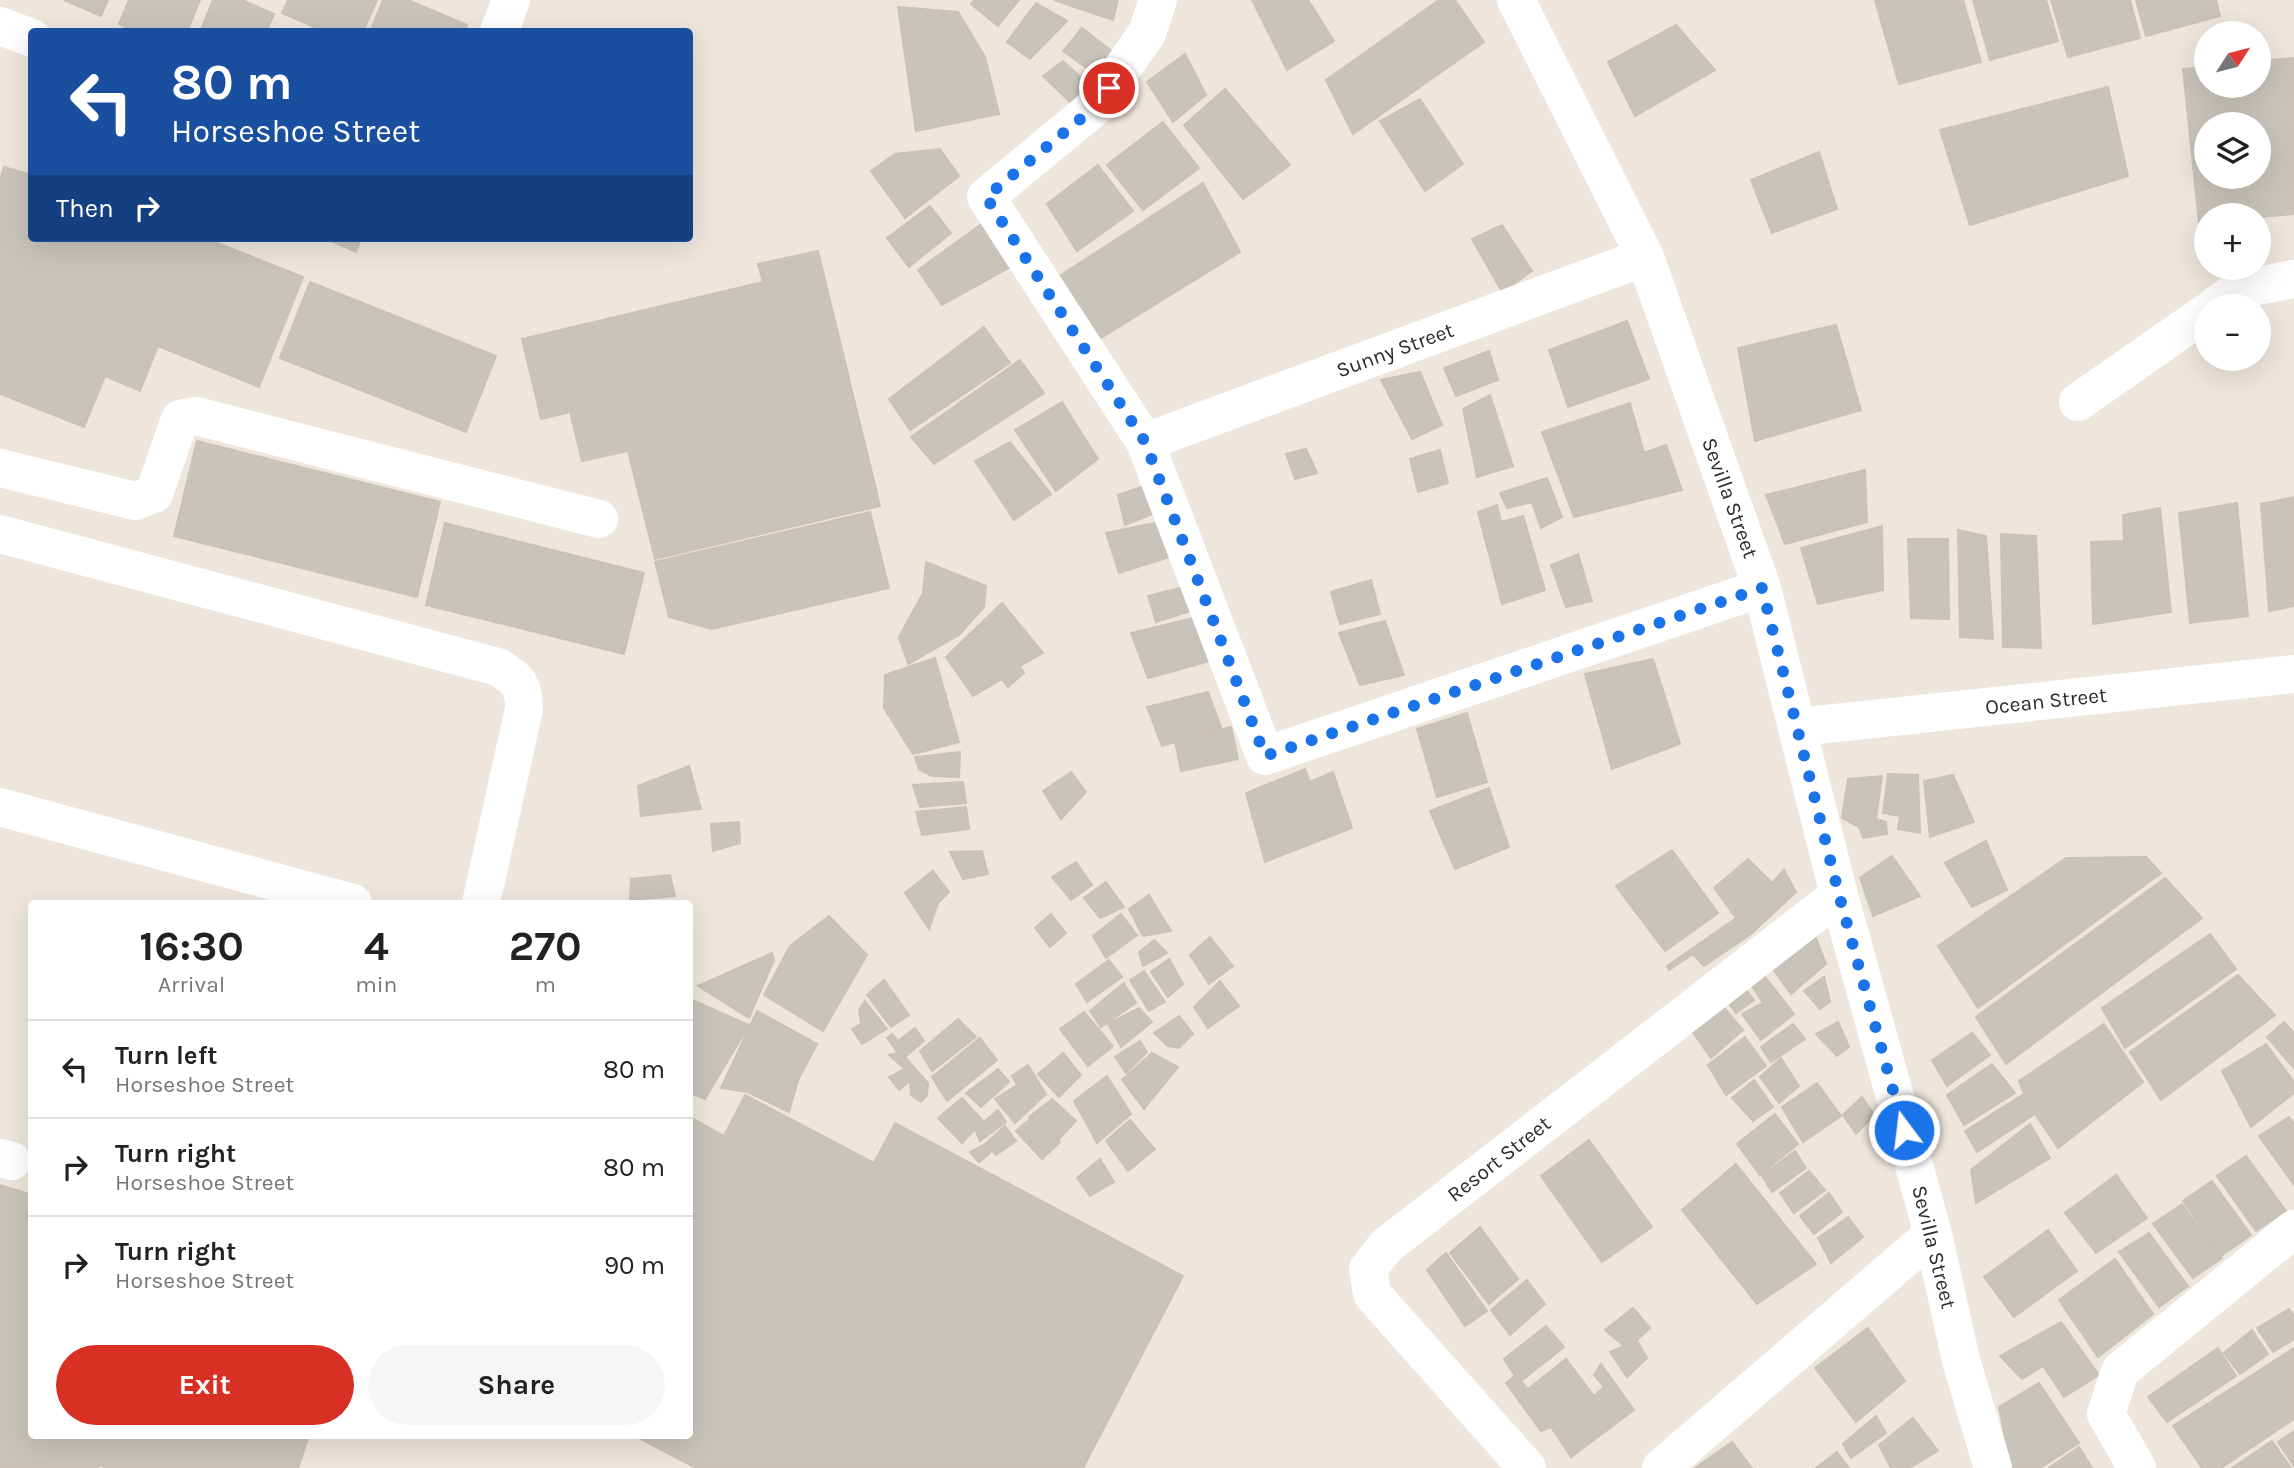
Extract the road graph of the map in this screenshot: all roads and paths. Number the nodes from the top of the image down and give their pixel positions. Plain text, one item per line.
1 (511, 0) edge
2 (1158, 0) edge
3 (1516, 0) edge
4 (0, 26) edge
5 (500, 28) edge
6 (28, 36) edge
7 (1645, 257) junction
8 (2294, 279) edge
9 (2232, 294) edge
10 (2194, 321) edge
11 (2078, 402) dead end
12 (1145, 442) junction
13 (0, 468) edge
14 (599, 519) dead end
15 (0, 534) edge
16 (1762, 588) junction
17 (2294, 674) edge
18 (1798, 727) junction
19 (0, 807) edge
20 (1839, 895) junction
21 (342, 900) edge
22 (482, 900) edge
23 (2294, 1229) edge
24 (1933, 1234) junction
25 (1527, 1468) edge
26 (1661, 1468) edge
27 (1993, 1468) edge
28 (2137, 1468) edge

1 - 5 street
2 - 12 street
3 - 7 street, Sevilla Street
4 - 6 street
7 - 12 street, Sunny Street
7 - 16 street, Sevilla Street
8 - 9 street
10 - 11 street
12 - 16 street
13 - 14 street
15 - 22 street
16 - 18 street, Sevilla Street
17 - 18 street, Ocean Street
18 - 20 street, Sevilla Street
19 - 21 street
20 - 24 street, Sevilla Street
20 - 25 street, Resort Street
23 - 28 street
24 - 26 street
24 - 27 street, Sevilla Street

